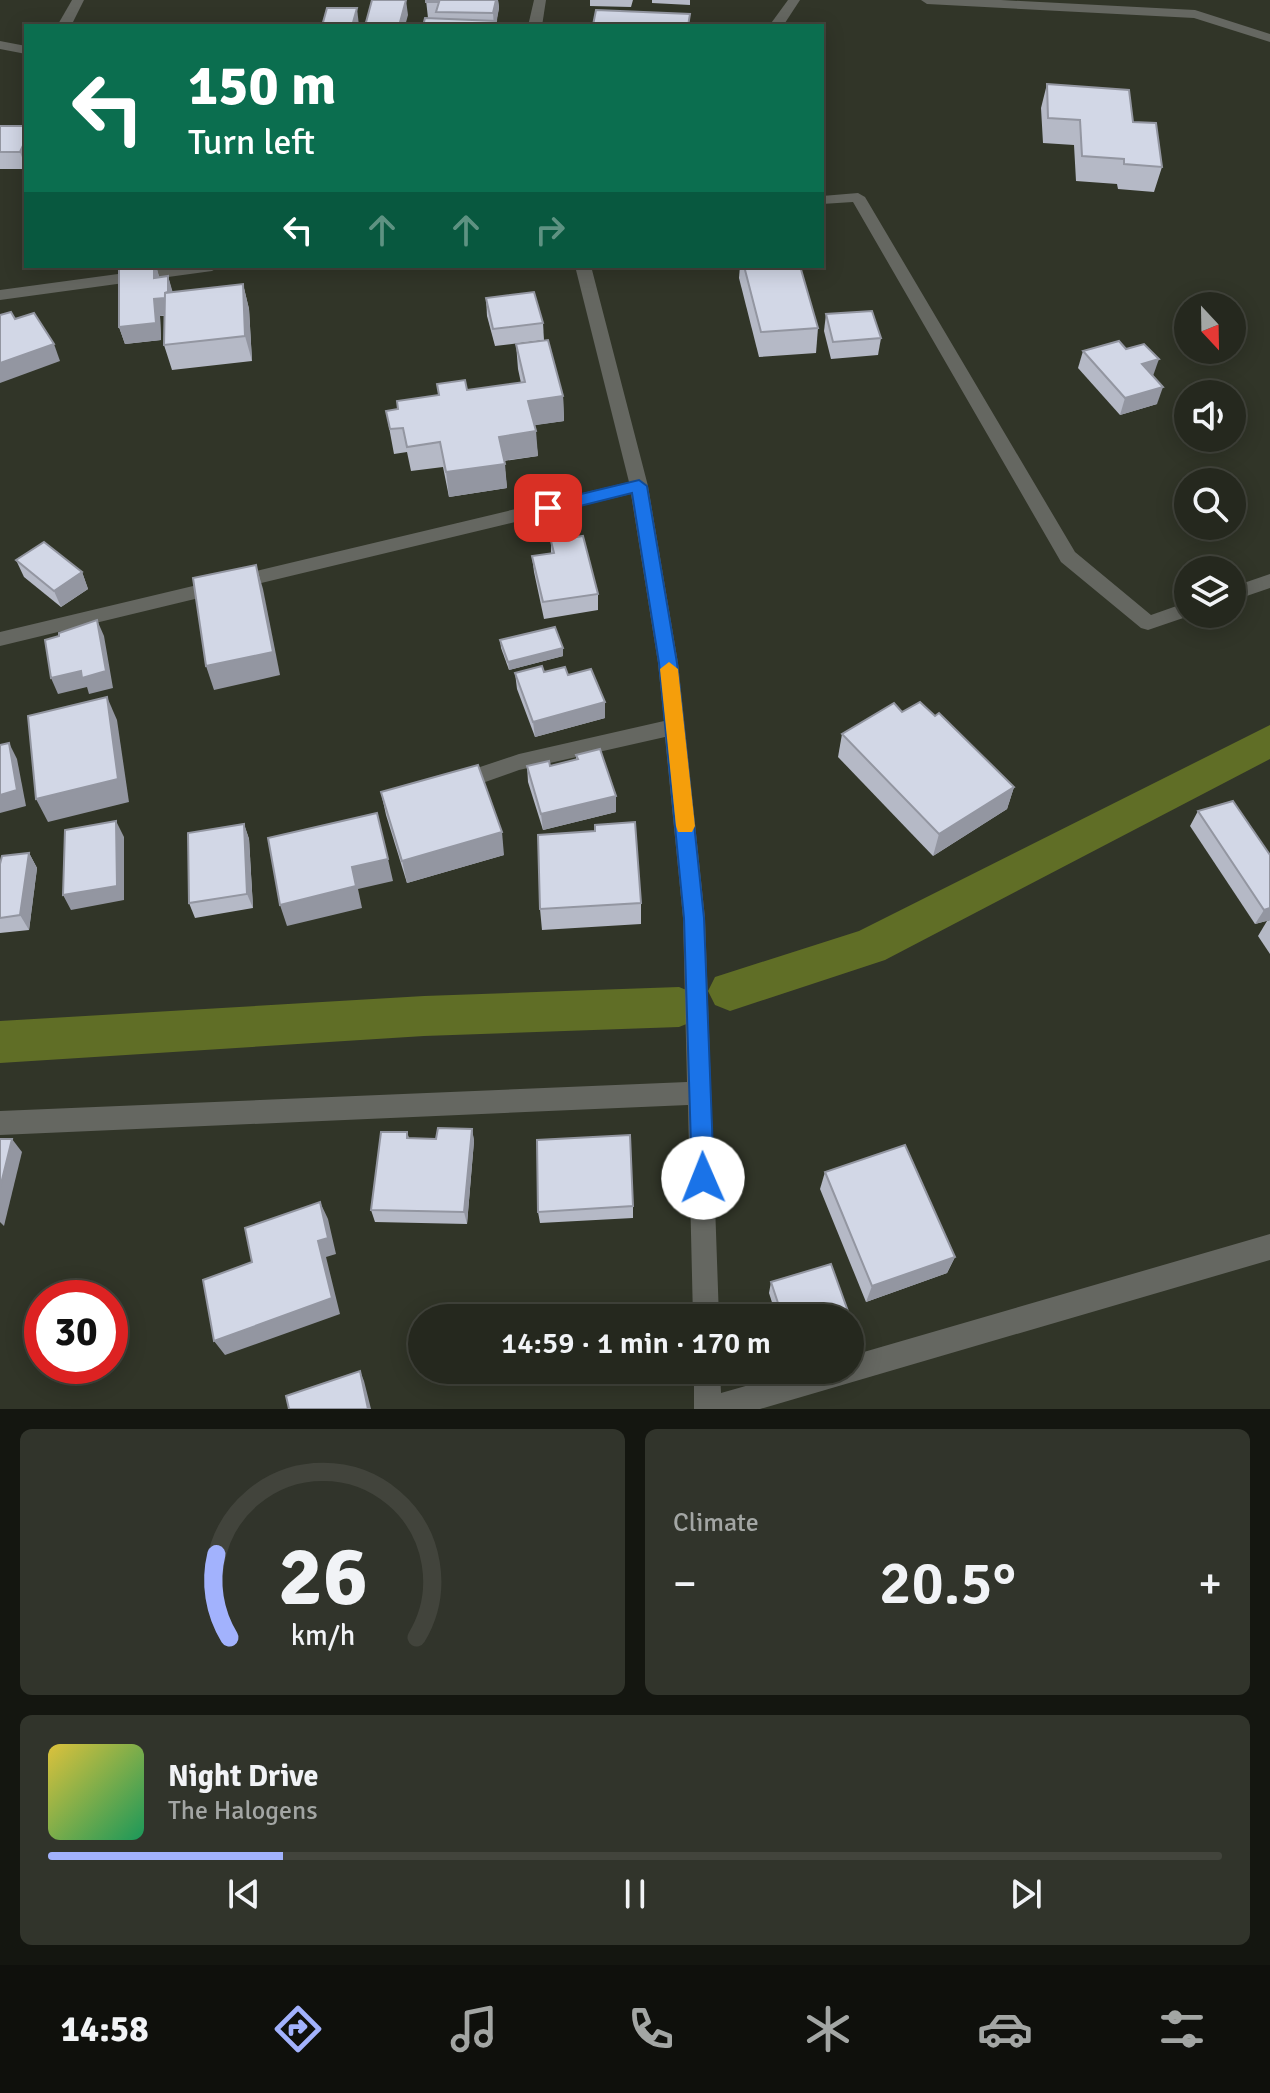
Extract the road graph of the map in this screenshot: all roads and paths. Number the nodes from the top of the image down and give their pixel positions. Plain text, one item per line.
1 (78, 0) edge
2 (540, 0) edge
3 (794, 0) edge
4 (927, 0) edge
5 (1188, 0) edge
6 (1195, 14) junction
7 (65, 24) edge
8 (535, 24) edge
9 (777, 24) edge
10 (1270, 38) edge
11 (0, 45) edge
12 (24, 50) edge
13 (824, 200) edge
14 (197, 268) edge
15 (584, 268) edge
16 (0, 295) edge
17 (639, 486) junction
18 (1270, 581) edge
19 (1246, 589) edge
20 (1174, 614) edge
21 (0, 639) edge
22 (675, 727) junction
23 (432, 792) edge
24 (701, 1093) junction
25 (0, 1123) edge
26 (1270, 1247) edge
27 (706, 1304) edge
28 (864, 1366) edge
29 (708, 1384) edge
30 (799, 1384) edge
31 (711, 1409) edge

1 - 7 street
2 - 8 street
3 - 9 street
4 - 6 street
5 - 6 street
6 - 10 street
11 - 12 street
13 - 20 street
14 - 16 street
15 - 17 street
17 - 21 street
17 - 22 street
18 - 19 street
22 - 23 street
22 - 24 street
24 - 25 street
24 - 27 street
26 - 28 street
29 - 31 street
30 - 31 street

